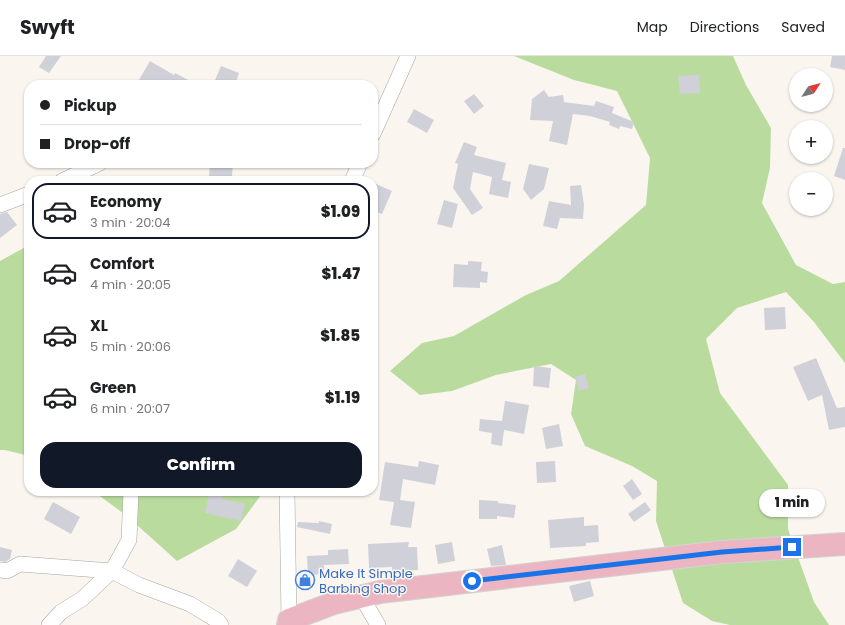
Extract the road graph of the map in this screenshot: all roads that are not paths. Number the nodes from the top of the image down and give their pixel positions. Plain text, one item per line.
1 (408, 56) edge
2 (378, 123) edge
3 (89, 168) edge
4 (73, 176) edge
5 (24, 196) edge
6 (0, 205) edge
7 (131, 496) edge
8 (286, 496) edge
9 (845, 544) edge
10 (0, 570) edge
11 (112, 571) junction
12 (361, 596) junction
13 (289, 622) edge
14 (49, 625) edge
15 (221, 625) edge
16 (378, 625) edge

1 - 2 street
3 - 4 street
5 - 6 street
7 - 11 street
8 - 13 street
9 - 12 main road
10 - 11 street
11 - 14 street
11 - 15 street
12 - 13 main road
12 - 16 street

